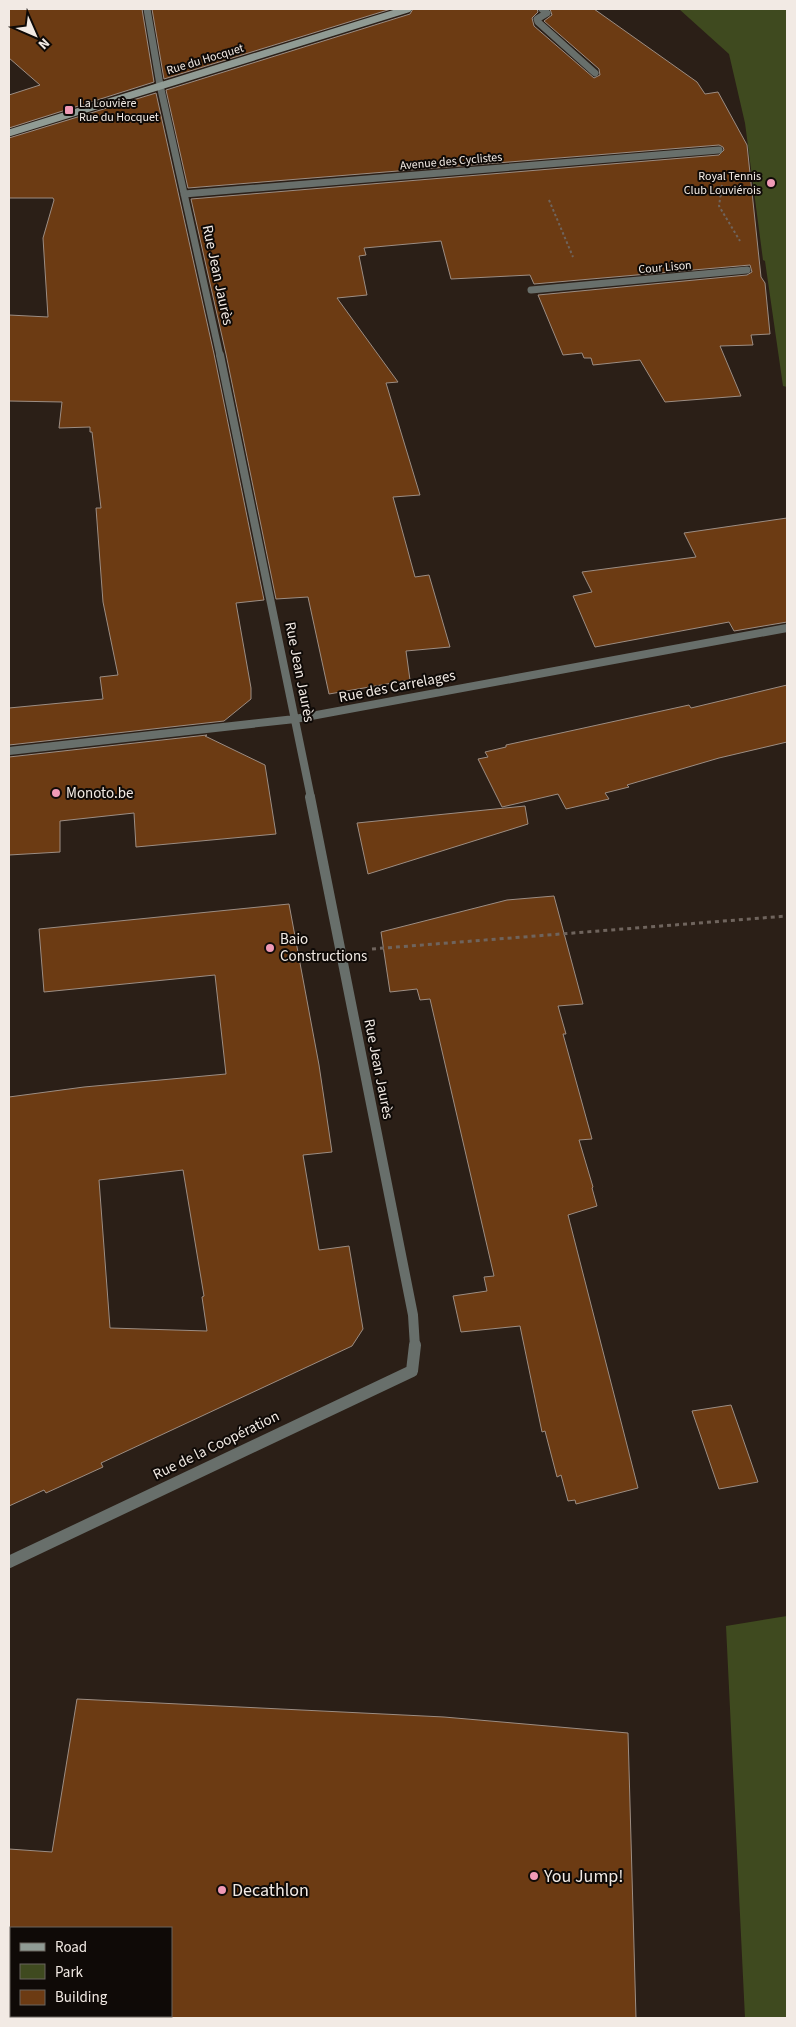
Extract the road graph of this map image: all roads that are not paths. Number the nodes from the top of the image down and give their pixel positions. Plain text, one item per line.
1 (146, 9) edge
2 (408, 9) edge
3 (542, 9) edge
4 (595, 73) dead end
5 (160, 85) junction
6 (9, 133) edge
7 (719, 150) dead end
8 (184, 194) junction
9 (747, 270) road end
10 (532, 290) dead end
11 (787, 628) edge
12 (295, 720) junction
13 (9, 751) edge
14 (415, 1343) joint
15 (9, 1562) edge

1 - 5 street, Rue Jean Jaurès
2 - 5 street, Rue du Hocquet
3 - 4 street
5 - 6 street, Rue du Hocquet
5 - 8 street, Rue Jean Jaurès
7 - 8 street, Avenue des Cyclistes
8 - 12 street, Rue Jean Jaurès
9 - 10 street, Cour Lison
11 - 12 street, Rue des Carrelages
12 - 13 street, Rue des Carrelages
12 - 14 street, Rue Jean Jaurès
14 - 15 street, Rue de la Coopération

